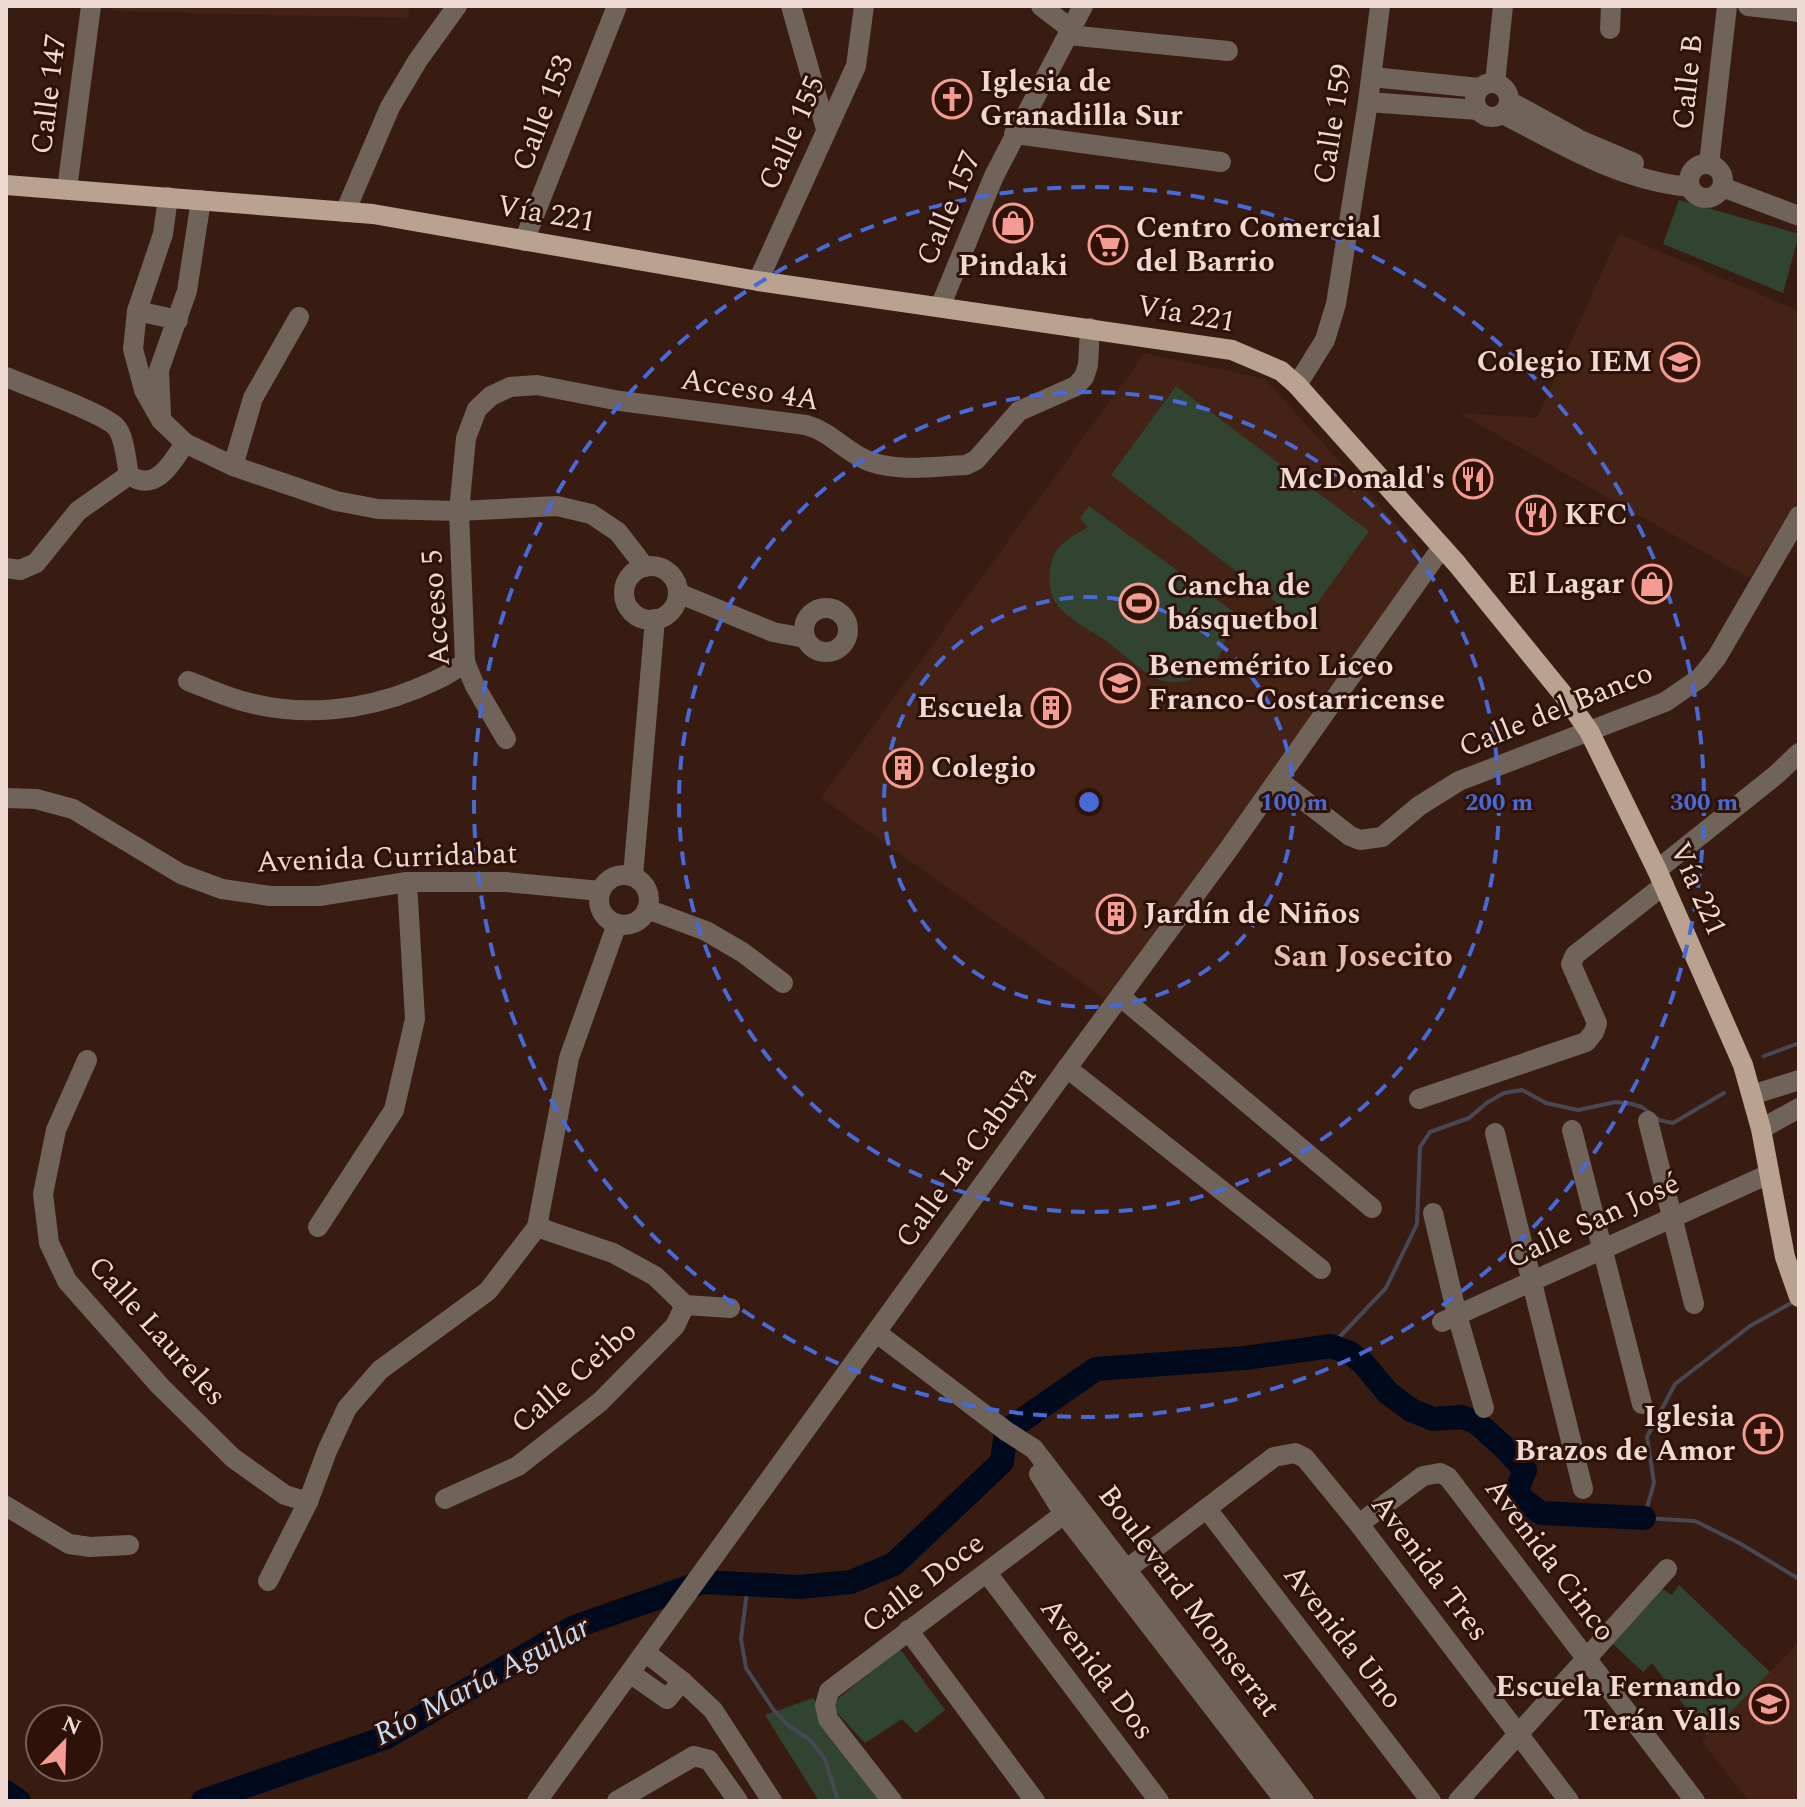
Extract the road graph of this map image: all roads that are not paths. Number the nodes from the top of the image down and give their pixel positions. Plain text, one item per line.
1 (91, 6) edge
2 (457, 6) edge
3 (617, 6) edge
4 (791, 6) edge
5 (864, 6) edge
6 (1041, 6) edge
7 (1083, 6) edge
8 (1380, 6) edge
9 (1503, 6) edge
10 (1611, 6) edge
11 (1727, 6) edge
12 (1748, 6) edge
13 (1799, 12) edge
14 (1610, 29) dead end
15 (1069, 32) junction
16 (1228, 51) dead end
17 (1372, 77) junction
18 (1487, 86) junction
19 (1368, 102) junction
20 (1506, 107) junction
21 (1478, 110) junction
22 (826, 129) junction
23 (1014, 134) junction
24 (1221, 162) dead end
25 (1709, 164) junction
26 (1690, 182) junction
27 (6, 185) edge
28 (1722, 187) junction
29 (67, 189) junction
30 (168, 197) junction
31 (201, 200) junction
32 (345, 212) junction
33 (1799, 216) edge
34 (524, 241) junction
35 (758, 281) junction
36 (940, 307) junction
37 (137, 311) junction
38 (299, 317) dead end
39 (178, 320) junction
40 (1090, 328) junction
41 (6, 377) edge
42 (1297, 385) junction
43 (161, 420) junction
44 (185, 443) junction
45 (233, 466) junction
46 (129, 475) junction
47 (459, 511) junction
48 (1799, 516) edge
49 (1442, 547) junction
50 (645, 567) junction
51 (6, 568) edge
52 (678, 593) junction
53 (655, 619) junction
54 (805, 638) dead end
55 (465, 662) junction
56 (188, 681) dead end
57 (1589, 731) junction
58 (506, 739) dead end
59 (1799, 753) edge
60 (1278, 780) junction
61 (6, 798) edge
62 (633, 876) junction
63 (1661, 878) junction
64 (407, 882) junction
65 (600, 891) junction
66 (647, 909) junction
67 (617, 924) junction
68 (783, 983) dead end
69 (1121, 997) junction
70 (87, 1060) dead end
71 (1067, 1068) junction
72 (1799, 1080) edge
73 (1752, 1095) junction
74 (1419, 1099) dead end
75 (1799, 1108) edge
76 (1648, 1121) dead end
77 (1761, 1129) junction
78 (1572, 1130) dead end
79 (1495, 1133) dead end
80 (1769, 1174) junction
81 (1372, 1208) dead end
82 (1433, 1213) dead end
83 (1673, 1217) junction
84 (318, 1227) dead end
85 (537, 1227) junction
86 (1603, 1249) junction
87 (1321, 1269) dead end
88 (1531, 1282) junction
89 (1799, 1297) edge
90 (1694, 1304) dead end
91 (685, 1305) junction
92 (730, 1308) dead end
93 (1449, 1319) junction
94 (877, 1333) junction
95 (1642, 1404) dead end
96 (1484, 1408) dead end
97 (1022, 1443) junction
98 (1583, 1489) dead end
99 (445, 1499) dead end
100 (308, 1502) junction
101 (6, 1506) edge
102 (1207, 1509) junction
103 (1064, 1514) junction
104 (1359, 1524) junction
105 (129, 1545) dead end
106 (1667, 1569) dead end
107 (987, 1573) junction
108 (1121, 1574) junction
109 (268, 1581) dead end
110 (908, 1630) junction
111 (645, 1652) junction
112 (1585, 1659) junction
113 (630, 1673) junction
114 (682, 1681) junction
115 (1518, 1733) junction
116 (759, 1780) junction
117 (735, 1798) edge
118 (537, 1801) edge
119 (617, 1801) edge
120 (772, 1801) edge
121 (892, 1801) edge
122 (1035, 1801) edge
123 (1159, 1801) edge
124 (1285, 1801) edge
125 (1304, 1801) edge
126 (1431, 1801) edge
127 (1458, 1801) edge
128 (1569, 1801) edge
129 (1695, 1801) edge

1 - 29 street, Calle 147
2 - 32 street
3 - 34 street, Calle 153
4 - 22 street
5 - 22 street, Calle 155
6 - 15 street
7 - 15 street, Calle 157
8 - 17 street, Calle 159
9 - 18 street
10 - 14 street
11 - 25 street, Calle B
12 - 13 street
15 - 16 street
15 - 23 street, Calle 157
17 - 18 street
17 - 19 street, Calle 159
18 - 20 street
18 - 21 street
19 - 21 street
19 - 42 street, Calle 159
20 - 21 street
20 - 26 street
22 - 35 street, Calle 155
23 - 24 street
23 - 36 street, Calle 157
25 - 26 street
25 - 28 street
26 - 28 street
27 - 29 main road, Vía 221
28 - 33 street
29 - 30 main road, Vía 221
30 - 31 main road, Vía 221
30 - 37 street
31 - 32 main road, Vía 221
31 - 39 street
32 - 34 main road, Vía 221
34 - 35 main road, Vía 221
35 - 36 main road, Vía 221
36 - 40 main road, Vía 221
37 - 39 street
37 - 43 street
38 - 45 street
39 - 43 street
40 - 42 main road, Vía 221
40 - 47 street, Acceso 4A
41 - 46 street
42 - 49 main road, Vía 221
43 - 44 street
44 - 45 street
44 - 46 street
45 - 47 street
46 - 51 street
47 - 50 street
47 - 55 street, Acceso 5
48 - 57 street, Calle del Banco
49 - 57 main road, Vía 221
49 - 60 street, Calle La Cabuya
50 - 52 street
50 - 53 street
52 - 53 street
52 - 54 street
53 - 62 street
55 - 56 street
55 - 58 street, Acceso 5
57 - 60 street, Calle del Banco
57 - 63 main road, Vía 221
59 - 63 street
60 - 69 street, Calle La Cabuya
61 - 64 street, Avenida Curridabat
62 - 65 street
62 - 66 street
63 - 73 main road, Vía 221
63 - 74 street
64 - 65 street, Avenida Curridabat
64 - 84 street
65 - 67 street
66 - 67 street
66 - 68 street
67 - 85 street
69 - 71 street, Calle La Cabuya
69 - 81 street
70 - 100 street, Calle Laureles
71 - 87 street
71 - 94 street, Calle La Cabuya
72 - 73 street
73 - 77 main road, Vía 221
75 - 77 street
76 - 83 street
77 - 80 main road, Vía 221
78 - 86 street
79 - 88 street
80 - 83 street, Calle San José
80 - 89 main road, Vía 221
82 - 93 street
83 - 86 street, Calle San José
83 - 90 street
85 - 91 street
85 - 100 street
86 - 88 street, Calle San José
86 - 95 street
88 - 93 street, Calle San José
88 - 98 street
91 - 92 street
91 - 99 street, Calle Ceibo
93 - 96 street
94 - 97 street, Boulevard Monserrat
94 - 111 street, Calle La Cabuya
97 - 103 street, Boulevard Monserrat
97 - 108 street, Boulevard Monserrat
100 - 109 street
101 - 105 street
102 - 104 street, Avenida Tres
102 - 108 street
102 - 126 street, Avenida Uno
103 - 107 street, Calle Doce
103 - 108 street, Boulevard Monserrat
104 - 112 street, Avenida Cinco
104 - 115 street, Avenida Tres
106 - 112 street
107 - 110 street, Calle Doce
107 - 123 street, Avenida Dos
108 - 124 street, Boulevard Monserrat
108 - 125 street, Boulevard Monserrat
110 - 121 street, Calle Doce
110 - 122 street
111 - 113 street, Calle La Cabuya
111 - 114 street
112 - 115 street
112 - 129 street, Avenida Cinco
113 - 114 street
113 - 118 street, Calle La Cabuya
114 - 116 street
115 - 127 street
115 - 128 street, Avenida Tres
116 - 117 street
116 - 120 street
117 - 119 street

